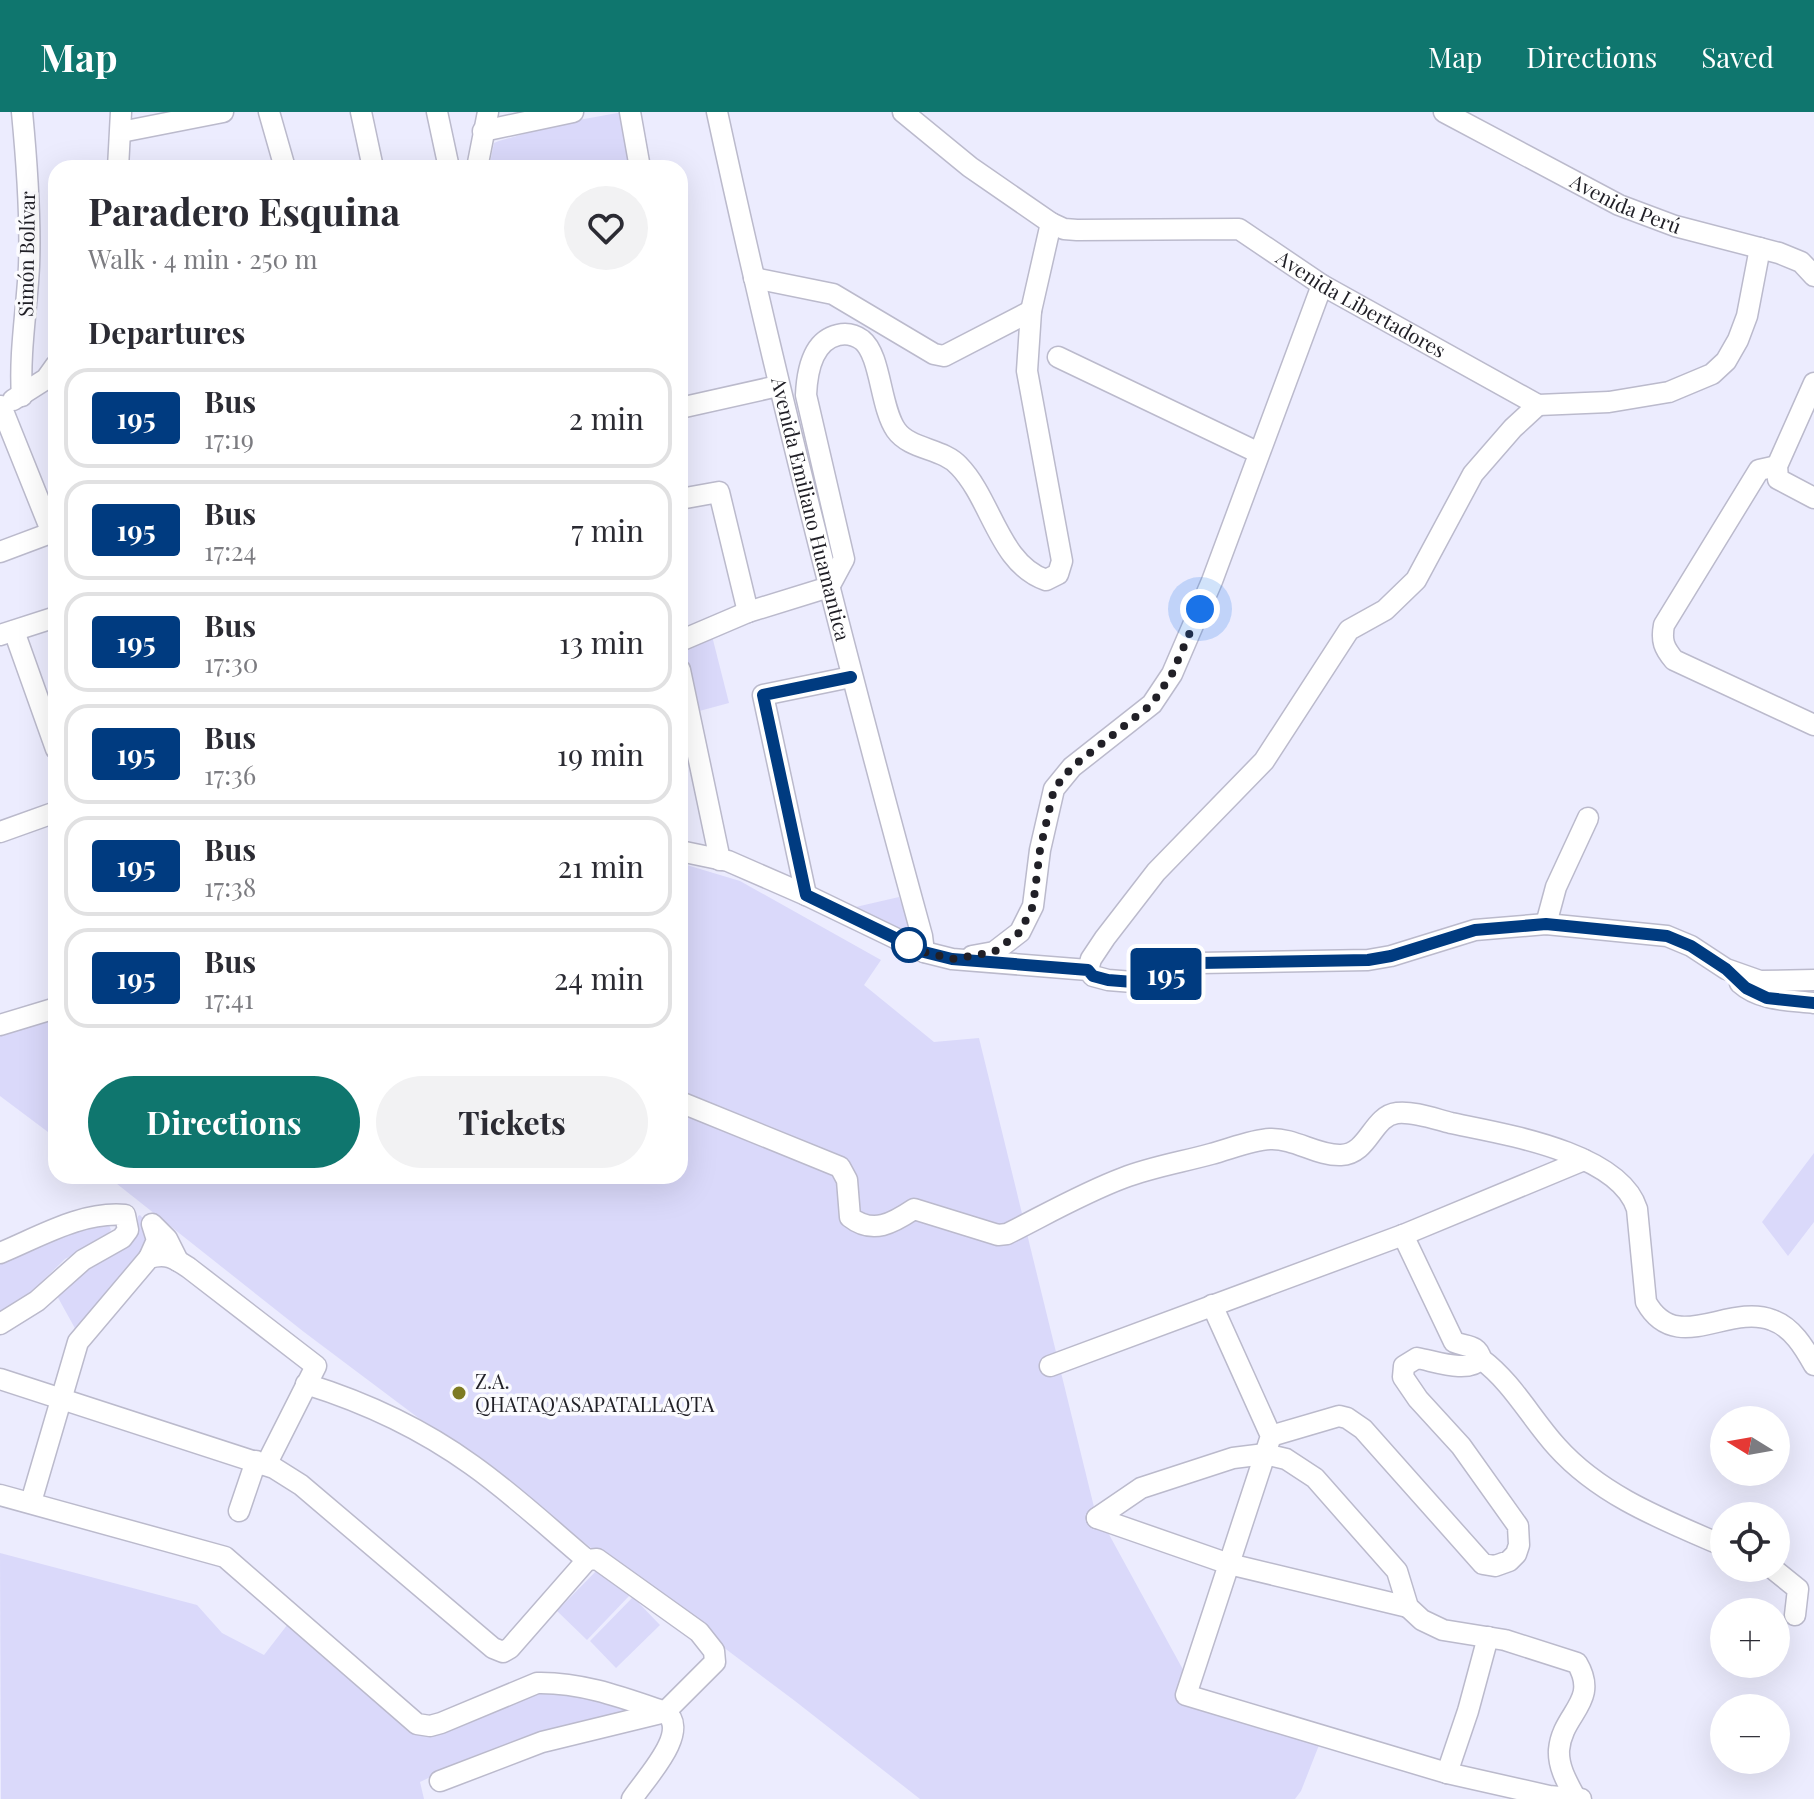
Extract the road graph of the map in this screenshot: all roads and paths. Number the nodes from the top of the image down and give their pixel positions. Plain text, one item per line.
1 (22, 112) edge
2 (223, 112) edge
3 (269, 112) edge
4 (361, 112) edge
5 (437, 112) edge
6 (573, 112) edge
7 (630, 112) edge
8 (717, 112) edge
9 (903, 112) edge
10 (1444, 112) edge
11 (121, 122) edge
12 (486, 122) edge
13 (119, 160) edge
14 (283, 160) edge
15 (371, 160) edge
16 (447, 160) edge
17 (479, 160) edge
18 (638, 160) edge
19 (1051, 223) junction
20 (1760, 248) junction
21 (1814, 276) edge
22 (754, 278) junction
23 (1322, 285) junction
24 (1031, 311) junction
25 (1058, 357) dead end
26 (48, 376) edge
27 (1814, 383) edge
28 (778, 386) junction
29 (22, 396) junction
30 (1538, 405) junction
31 (688, 406) edge
32 (1, 407) edge
33 (1259, 453) junction
34 (1777, 466) junction
35 (1810, 489) edge
36 (688, 493) edge
37 (48, 518) edge
38 (48, 534) edge
39 (0, 552) edge
40 (829, 587) junction
41 (748, 612) junction
42 (48, 620) edge
43 (7, 633) edge
44 (688, 638) edge
45 (851, 677) junction
46 (688, 708) edge
47 (1814, 725) edge
48 (48, 730) edge
49 (48, 815) edge
50 (1588, 818) dead end
51 (0, 832) edge
52 (688, 853) edge
53 (720, 860) junction
54 (806, 895) junction
55 (1546, 924) junction
56 (924, 952) junction
57 (952, 959) junction
58 (1726, 969) junction
59 (1088, 970) junction
60 (1814, 980) edge
61 (1814, 1003) edge
62 (48, 1010) edge
63 (0, 1025) edge
64 (688, 1105) edge
65 (1584, 1160) junction
66 (1403, 1235) junction
67 (0, 1253) edge
68 (149, 1258) junction
69 (178, 1261) junction
70 (1212, 1305) junction
71 (0, 1324) edge
72 (1481, 1359) junction
73 (1814, 1365) edge
74 (1050, 1366) dead end
75 (311, 1375) junction
76 (0, 1379) edge
77 (60, 1397) junction
78 (1268, 1445) junction
79 (261, 1463) junction
80 (0, 1495) edge
81 (31, 1502) junction
82 (239, 1511) dead end
83 (1710, 1540) edge
84 (587, 1560) junction
85 (1229, 1564) junction
86 (1789, 1582) edge
87 (1408, 1607) junction
88 (1795, 1615) dead end
89 (1488, 1637) junction
90 (665, 1712) junction
91 (1447, 1773) junction
92 (440, 1781) dead end
93 (1578, 1798) edge
94 (632, 1799) edge

1 - 29 street, Simón Bolívar
2 - 11 street
3 - 14 street
4 - 15 street
5 - 16 street
6 - 12 street
7 - 18 street
8 - 22 street, Avenida Emiliano Huamantica
9 - 19 street, Avenida Libertadores
10 - 20 street, Avenida Perú
11 - 13 street
12 - 17 street
19 - 23 street, Avenida Libertadores
19 - 24 street
20 - 21 street, Avenida Perú
20 - 30 street
22 - 24 street
22 - 28 street, Avenida Emiliano Huamantica
23 - 30 street, Avenida Libertadores
23 - 33 street
24 - 40 street
25 - 33 street
26 - 29 street
27 - 34 street
28 - 31 street
28 - 40 street, Avenida Emiliano Huamantica
29 - 32 street
30 - 59 street
32 - 37 street
33 - 57 street
34 - 35 street
34 - 47 street
36 - 41 street
38 - 39 street
40 - 41 street
40 - 45 street, Avenida Emiliano Huamantica
41 - 44 street
42 - 43 street
43 - 48 street
45 - 54 street
45 - 56 street, Avenida Emiliano Huamantica
46 - 53 street
49 - 51 street
50 - 55 street
52 - 53 street
53 - 54 street
54 - 56 street
55 - 58 street
55 - 59 street
56 - 57 street
57 - 59 street
58 - 60 street
58 - 61 street
62 - 63 street
64 - 65 street
65 - 66 street
65 - 73 street
66 - 70 street
66 - 72 street
67 - 71 street
68 - 69 street
68 - 69 street
68 - 77 street
69 - 75 street
70 - 74 street
70 - 78 street
72 - 78 street
72 - 83 street
75 - 79 street
75 - 84 street
76 - 77 street
77 - 79 street
77 - 81 street
78 - 85 street
78 - 85 street
78 - 87 street
79 - 82 street
79 - 84 street
80 - 81 street
81 - 90 street
84 - 90 street
85 - 87 street
85 - 91 street
86 - 88 street
87 - 89 street
89 - 91 street
89 - 93 street
90 - 92 street
90 - 94 street
91 - 93 street

